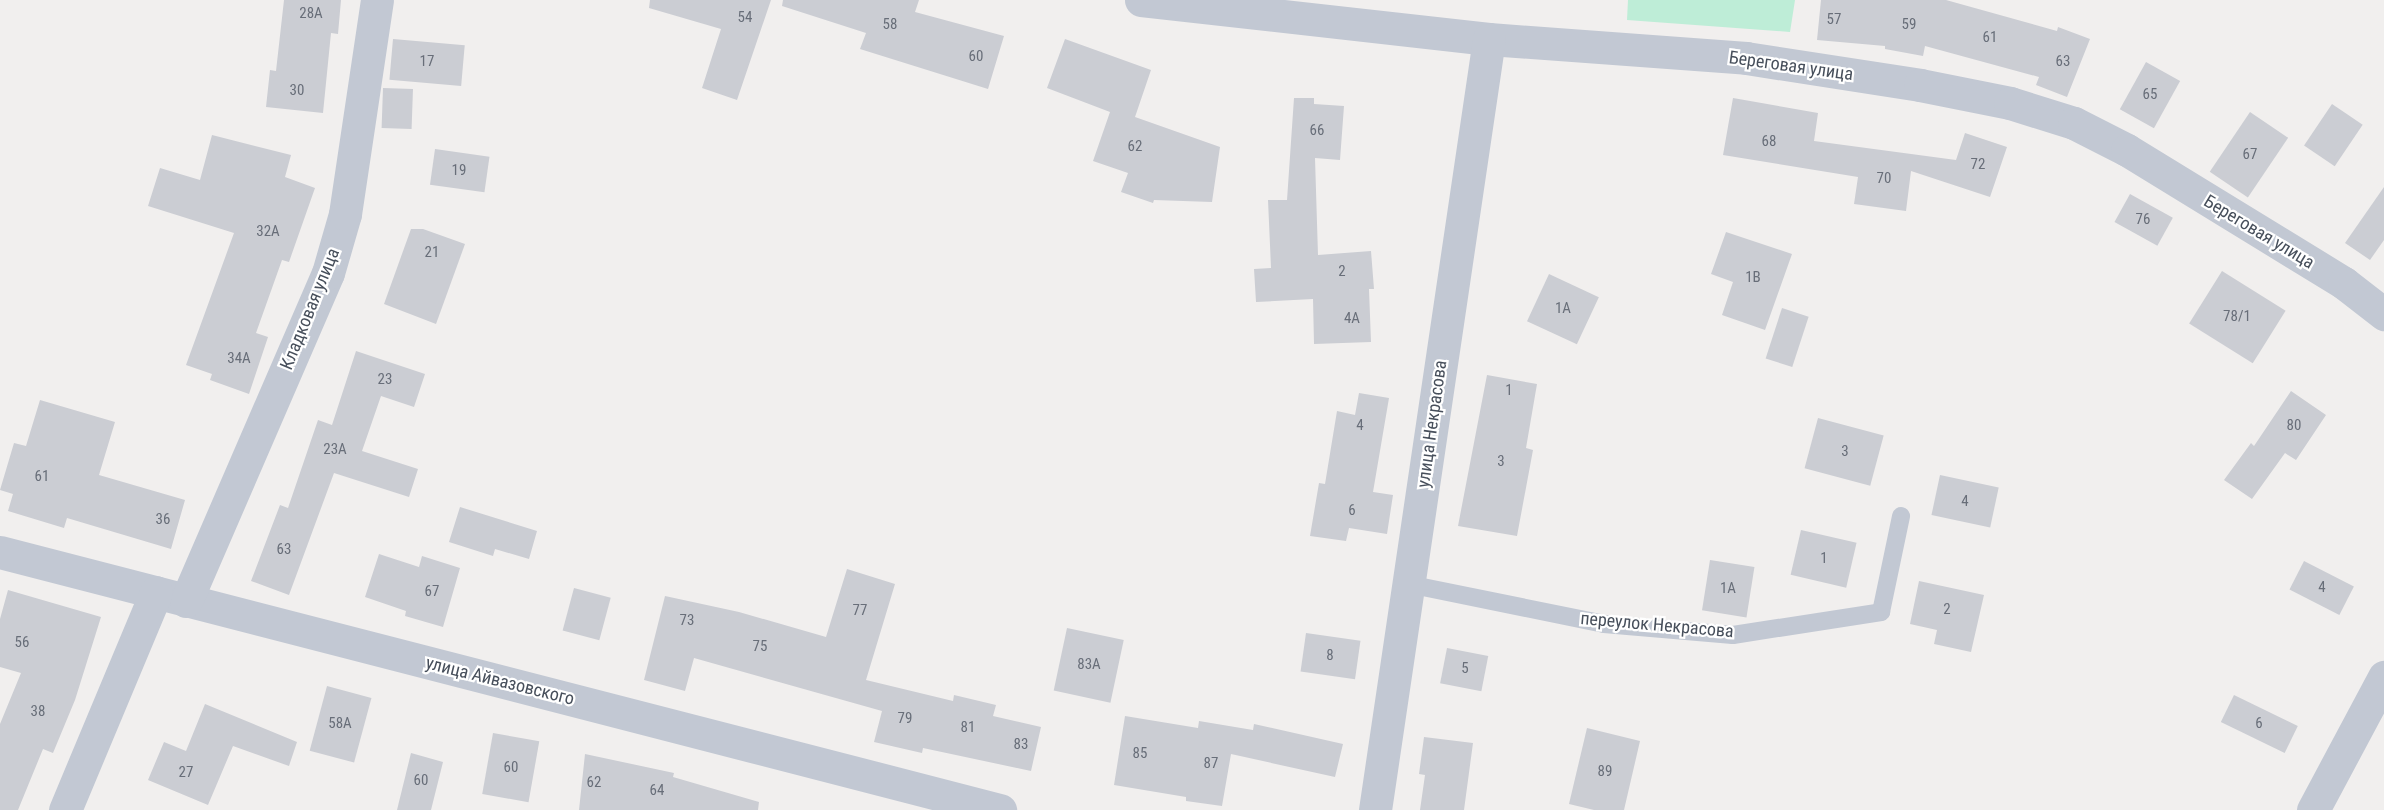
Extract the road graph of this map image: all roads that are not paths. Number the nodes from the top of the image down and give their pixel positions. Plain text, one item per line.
1 (378, 0) edge
2 (1141, 0) edge
3 (1489, 39) junction
4 (2384, 314) edge
5 (1901, 516) dead end
6 (0, 552) edge
7 (1408, 584) junction
8 (171, 597) junction
9 (2384, 677) edge
10 (65, 810) edge
11 (1000, 810) edge
12 (1375, 810) edge
13 (2313, 810) edge

1 - 8 street, Кладковая улица
2 - 3 street, Береговая улица
3 - 4 street, Береговая улица
3 - 7 street, улица Некрасова
5 - 7 lane, переулок Некрасова
6 - 8 street, улица Айвазовского
7 - 12 street, улица Некрасова
8 - 10 street, Кладковая улица
8 - 11 street, улица Айвазовского
9 - 13 street

